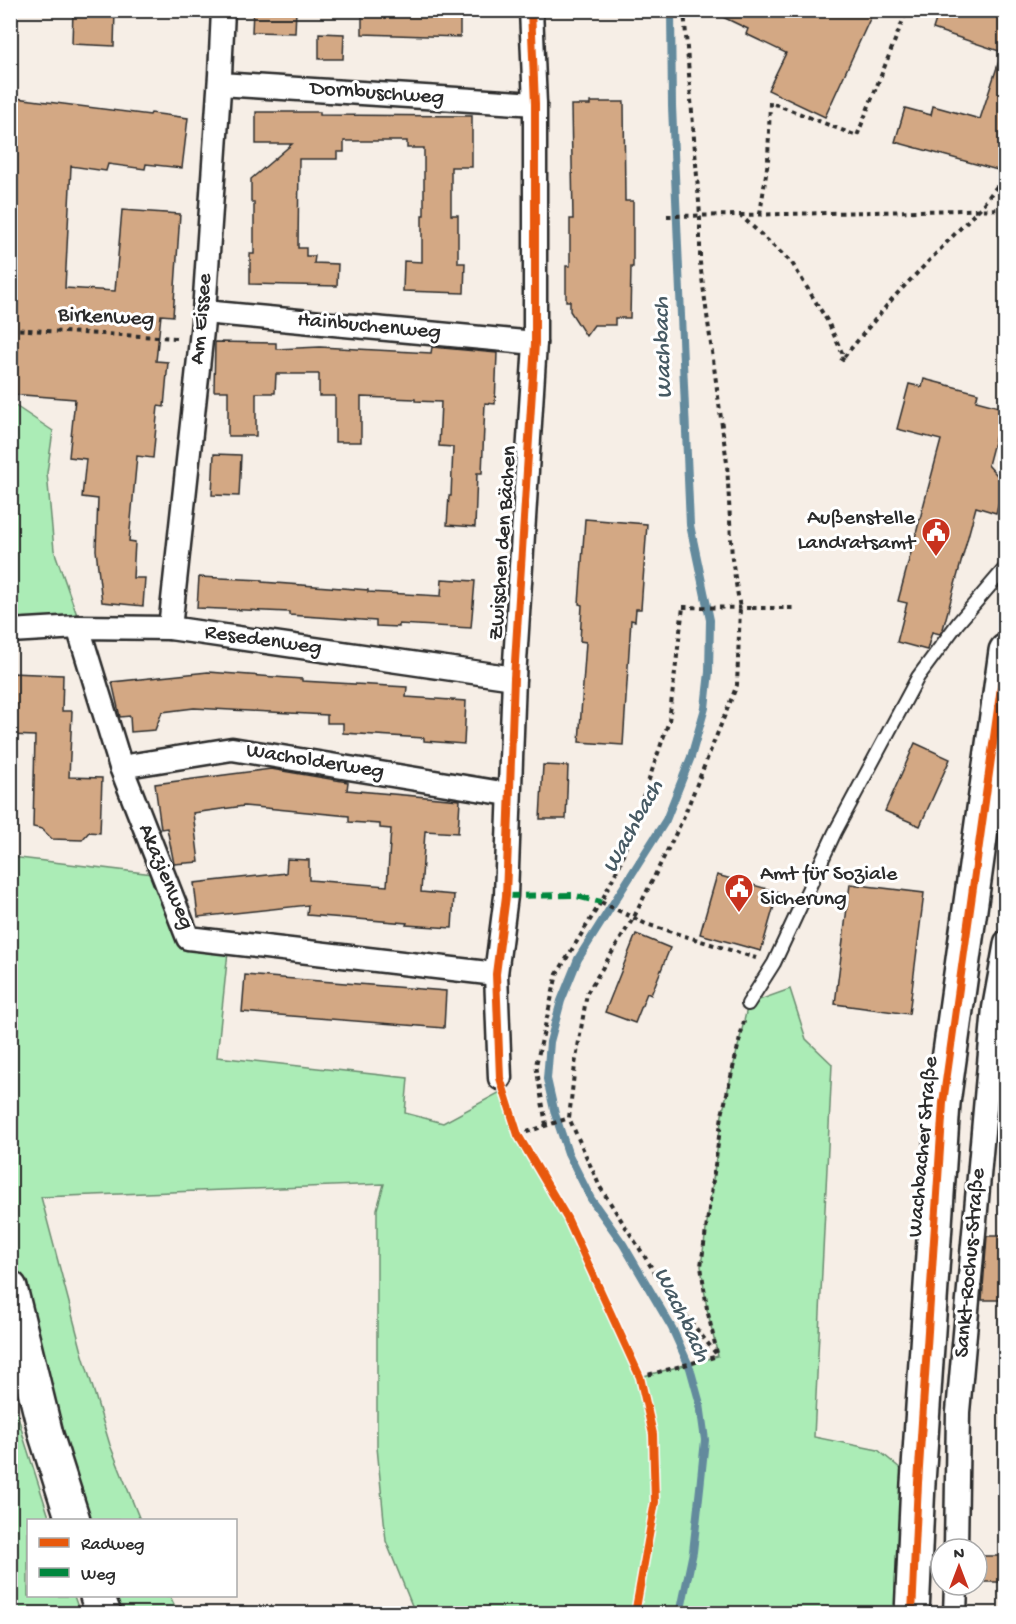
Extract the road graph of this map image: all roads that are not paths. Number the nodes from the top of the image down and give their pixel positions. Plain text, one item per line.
1 (223, 10) edge
2 (531, 10) edge
3 (220, 84) junction
4 (535, 104) junction
5 (204, 312) junction
6 (535, 343) junction
7 (1005, 567) edge
8 (78, 627) junction
9 (170, 627) junction
10 (10, 631) edge
11 (1005, 651) edge
12 (514, 678) junction
13 (121, 767) junction
14 (508, 794) junction
15 (1005, 942) edge
16 (496, 974) junction
17 (748, 1004) road end
18 (500, 1078) dead end
19 (10, 1288) edge
20 (72, 1519) edge
21 (956, 1537) edge
22 (97, 1597) edge
23 (956, 1597) edge
24 (104, 1614) edge
25 (912, 1614) edge
26 (955, 1614) edge

1 - 3 street, Am Eissee
2 - 4 street, Zwischen den Bächen
3 - 4 street, Dornbuschweg
3 - 5 street, Am Eissee
4 - 6 street, Zwischen den Bächen
5 - 6 street, Hainbuchenweg
5 - 9 street, Am Eissee
6 - 12 street, Zwischen den Bächen
7 - 17 lane
8 - 9 street, Resedenweg
8 - 10 street, Resedenweg
8 - 13 street, Akazienweg
9 - 12 street, Resedenweg
11 - 25 street, Wachbacher Straße
12 - 14 street, Zwischen den Bächen
13 - 14 street, Wacholderweg
13 - 16 street, Akazienweg
14 - 16 street, Zwischen den Bächen
15 - 21 street, Sankt-Rochus-Straße
16 - 18 street, Zwischen den Bächen
19 - 20 street
22 - 24 street
23 - 26 street

